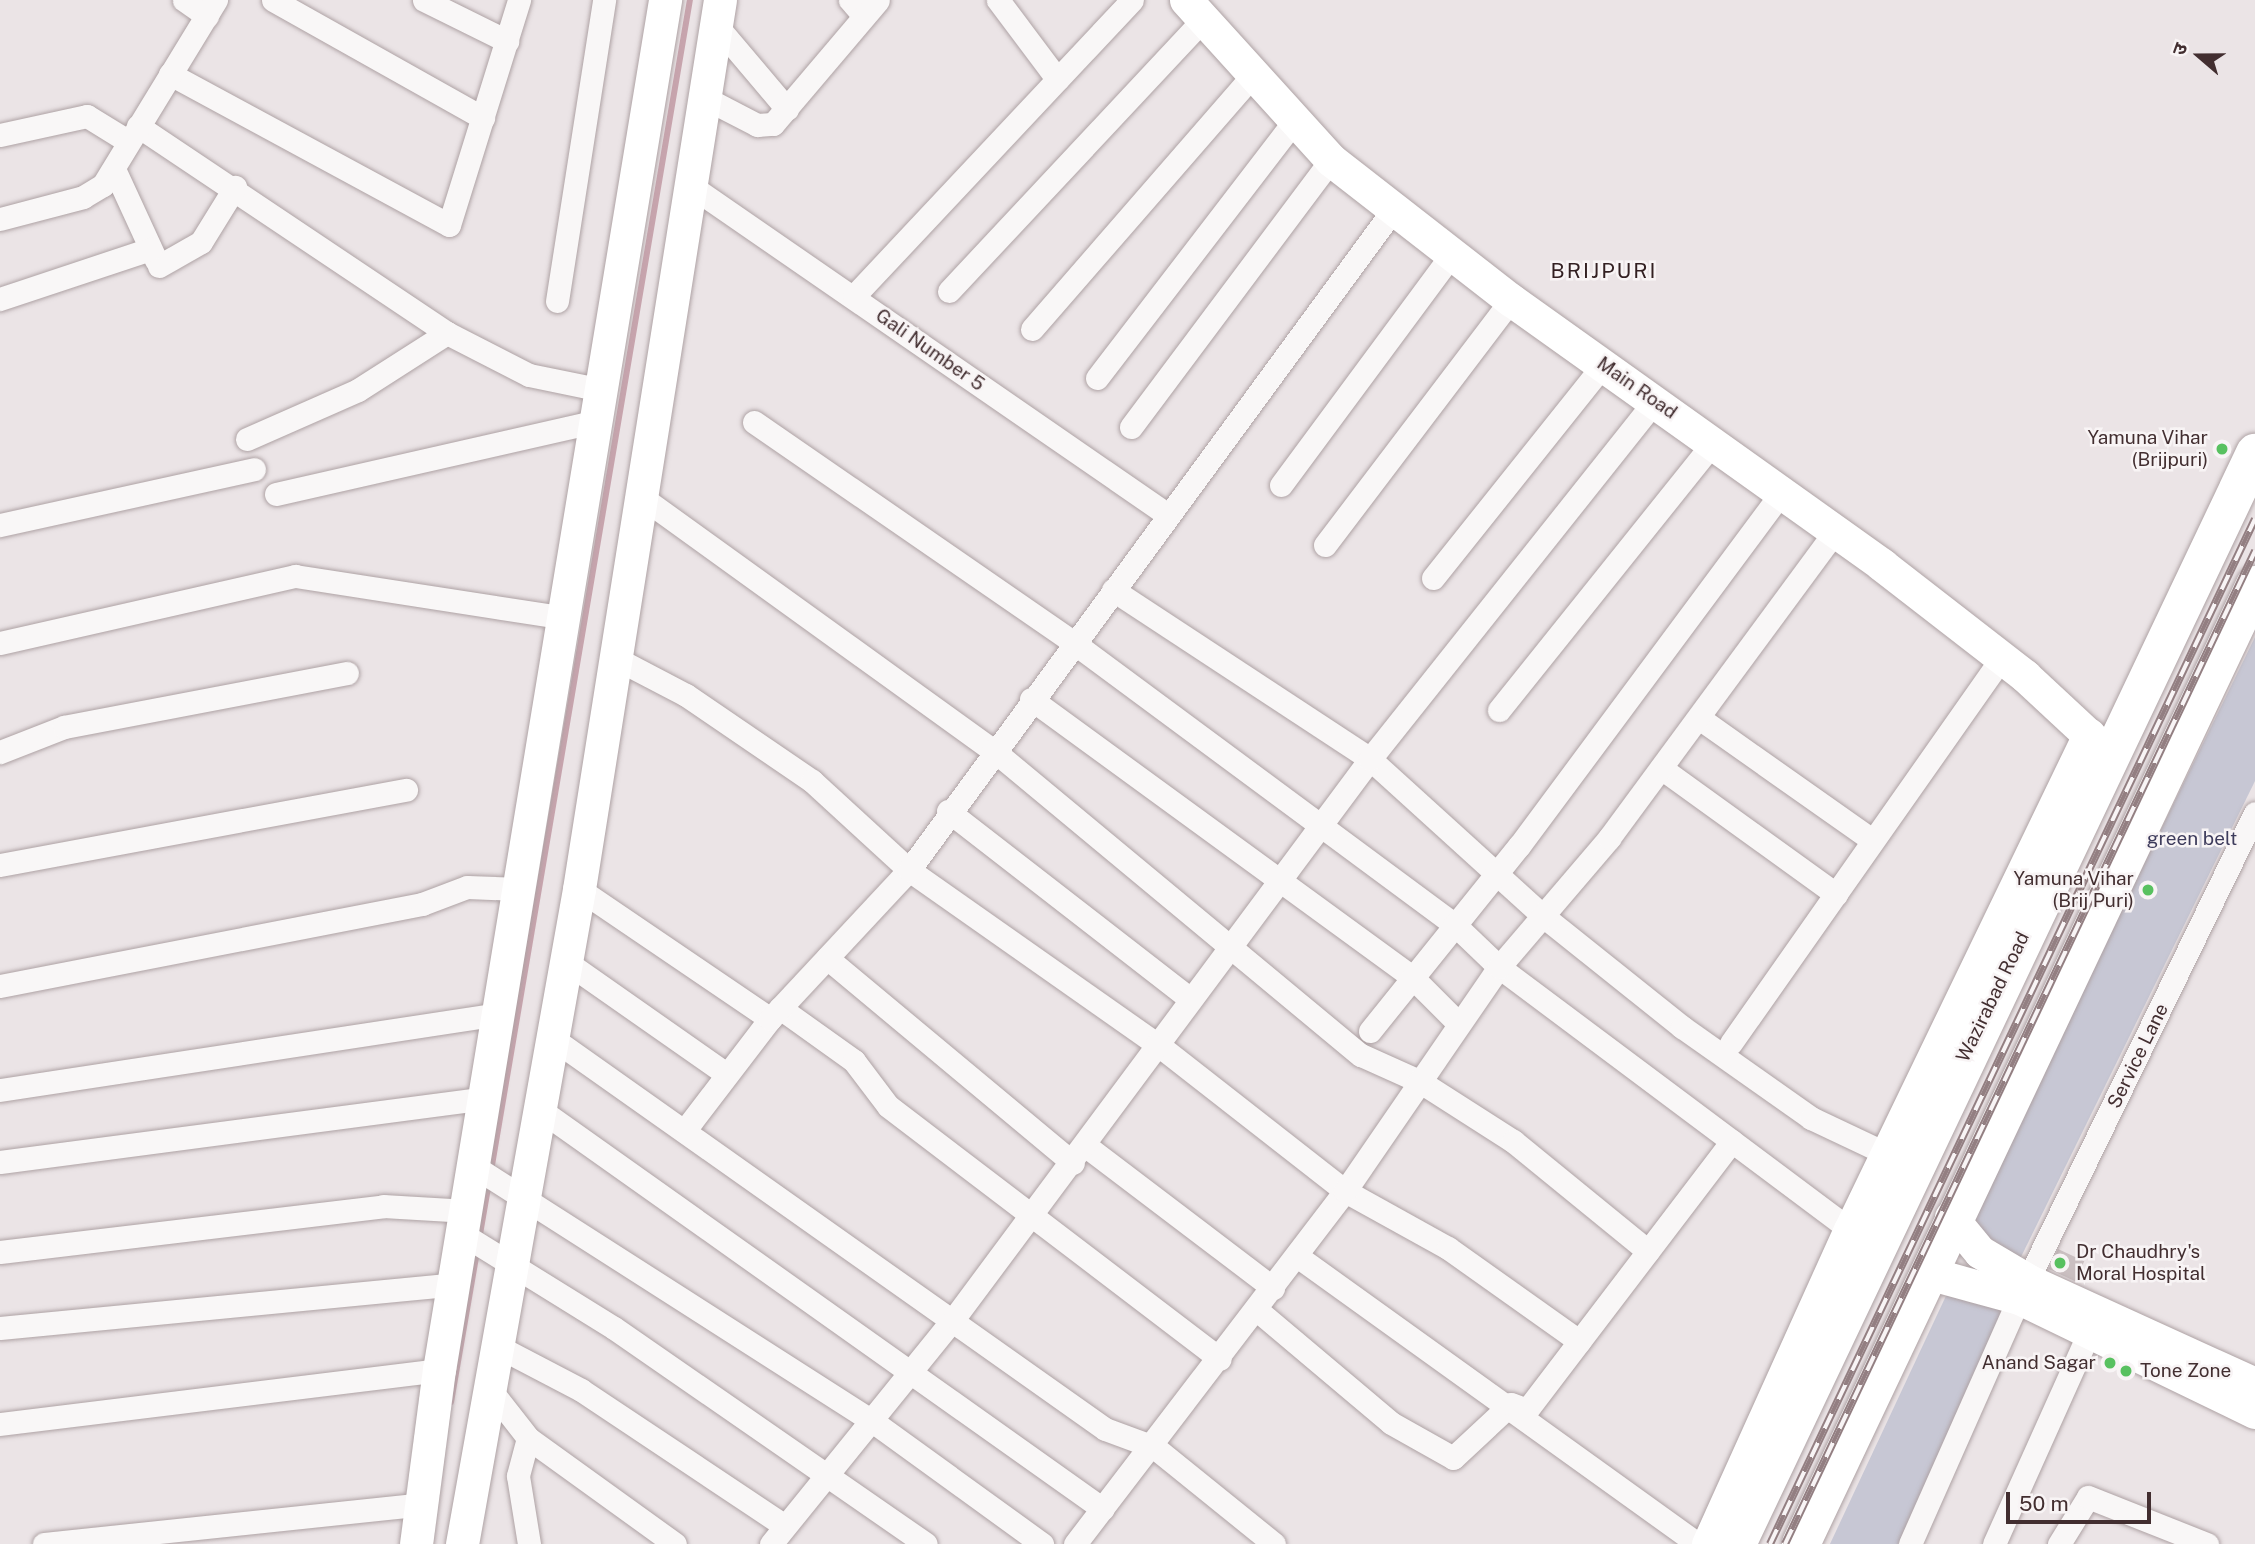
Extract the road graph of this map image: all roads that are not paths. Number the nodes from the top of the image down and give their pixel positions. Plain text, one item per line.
1 (184, 0) edge
2 (273, 0) edge
3 (424, 0) edge
4 (519, 0) edge
5 (604, 0) edge
6 (665, 0) edge
7 (999, 0) edge
8 (1132, 0) edge
9 (864, 5) edge
10 (211, 8) edge
11 (1194, 10) edge
12 (718, 13) edge
13 (507, 41) junction
14 (170, 74) junction
15 (1252, 76) junction
16 (1057, 79) junction
17 (705, 99) junction
18 (787, 109) junction
19 (482, 118) junction
20 (1294, 121) junction
21 (132, 133) junction
22 (0, 135) edge
23 (1331, 160) junction
24 (115, 171) junction
25 (691, 186) junction
26 (235, 187) junction
27 (1393, 210) junction
28 (0, 219) edge
29 (1451, 255) junction
30 (157, 263) junction
31 (949, 291) dead end
32 (854, 296) junction
33 (0, 299) edge
34 (1511, 300) junction
35 (557, 301) dead end
36 (1032, 329) dead end
37 (447, 333) junction
38 (1604, 364) junction
39 (1097, 378) dead end
40 (597, 389) junction
41 (1656, 400) junction
42 (593, 422) junction
43 (754, 422) dead end
44 (1131, 427) dead end
45 (247, 439) dead end
46 (1713, 443) junction
47 (2255, 453) edge
48 (254, 469) dead end
49 (1281, 485) dead end
50 (276, 494) dead end
51 (1781, 494) junction
52 (643, 498) junction
53 (1168, 515) junction
54 (0, 525) edge
55 (1835, 532) junction
56 (1325, 545) dead end
57 (1433, 578) dead end
58 (2255, 584) edge
59 (1113, 590) junction
60 (561, 617) junction
61 (0, 643) edge
62 (1074, 643) junction
63 (2002, 658) junction
64 (617, 659) junction
65 (347, 673) dead end
66 (1031, 699) junction
67 (1499, 710) dead end
68 (1699, 718) junction
69 (2099, 745) junction
70 (993, 750) junction
71 (0, 752) edge
72 (1370, 759) junction
73 (1661, 768) junction
74 (406, 790) dead end
75 (948, 811) junction
76 (2255, 813) edge
77 (1322, 825) junction
78 (1872, 840) junction
79 (0, 865) edge
80 (909, 870) junction
81 (1498, 872) junction
82 (1280, 880) junction
83 (518, 889) junction
84 (579, 889) junction
85 (1836, 894) junction
86 (1543, 916) junction
87 (1455, 925) junction
88 (1231, 944) junction
89 (827, 958) junction
90 (565, 961) junction
91 (1499, 967) junction
92 (1413, 978) junction
93 (0, 986) edge
94 (1190, 999) junction
95 (499, 1014) junction
96 (775, 1014) junction
97 (1458, 1023) junction
98 (1370, 1031) dead end
99 (552, 1038) junction
100 (1731, 1043) dead end
101 (1157, 1044) junction
102 (725, 1073) junction
103 (1419, 1081) junction
104 (0, 1090) edge
105 (486, 1098) junction
106 (540, 1109) junction
107 (685, 1130) junction
108 (1732, 1141) junction
109 (1888, 1154) junction
110 (1079, 1155) junction
111 (0, 1162) edge
112 (475, 1167) junction
113 (1345, 1191) junction
114 (523, 1198) junction
115 (1034, 1214) junction
116 (1951, 1217) junction
117 (466, 1223) junction
118 (1862, 1239) junction
119 (1648, 1251) junction
120 (0, 1252) edge
121 (1297, 1256) junction
122 (511, 1265) junction
123 (1928, 1273) junction
124 (454, 1284) junction
125 (1273, 1288) junction
126 (2024, 1290) junction
127 (1256, 1310) junction
128 (955, 1317) junction
129 (0, 1328) edge
130 (2089, 1333) junction
131 (1579, 1341) junction
132 (497, 1346) junction
133 (1220, 1359) junction
134 (439, 1370) junction
135 (908, 1370) junction
136 (489, 1388) junction
137 (1511, 1404) junction
138 (2255, 1404) edge
139 (868, 1418) junction
140 (0, 1424) edge
141 (528, 1438) junction
142 (1154, 1447) junction
143 (827, 1473) junction
144 (418, 1505) junction
145 (1103, 1509) junction
146 (785, 1526) junction
147 (2197, 1542) edge
148 (44, 1544) edge
149 (416, 1544) edge
150 (462, 1544) edge
151 (529, 1544) edge
152 (675, 1544) edge
153 (771, 1544) edge
154 (926, 1544) edge
155 (1042, 1544) edge
156 (1075, 1544) edge
157 (1274, 1544) edge
158 (1698, 1544) edge
159 (1708, 1544) edge
160 (1737, 1544) edge
161 (1801, 1544) edge
162 (1910, 1544) edge
163 (1994, 1544) edge
164 (2059, 1544) edge

1 - 10 street
2 - 19 street
3 - 13 street
4 - 13 street
5 - 35 street
6 - 40 street
7 - 16 street
8 - 16 street
9 - 18 street
10 - 14 street
11 - 15 street, Main Road
11 - 31 street
12 - 17 street
12 - 18 street
13 - 19 street
14 - 19 street
14 - 21 street
15 - 20 street, Main Road
15 - 36 street
16 - 32 street
17 - 18 street
17 - 25 street
20 - 23 street, Main Road
20 - 39 street
21 - 22 street
21 - 24 street
21 - 26 street
23 - 27 street, Main Road
23 - 44 street
24 - 28 street
24 - 30 street
25 - 32 street, Gali Number 5
25 - 52 street
26 - 30 street
26 - 37 street
27 - 29 street, Main Road
27 - 53 street
29 - 34 street, Main Road
29 - 49 street
30 - 33 street
32 - 53 street, Gali Number 5
34 - 38 street, Main Road
34 - 56 street
37 - 40 street
37 - 45 street
38 - 41 street, Main Road
38 - 57 street
40 - 42 street
41 - 46 street, Main Road
41 - 72 street
42 - 50 street
42 - 60 street
43 - 62 street
46 - 51 street, Main Road
46 - 67 street
47 - 69 highway, Wazirabad Road
48 - 54 street
51 - 55 street, Main Road
51 - 81 street
52 - 64 street
52 - 70 street
53 - 59 street
55 - 63 street, Main Road
55 - 68 street
58 - 116 highway
59 - 62 street
59 - 72 street
60 - 61 street
60 - 83 street
62 - 66 street
62 - 77 street
63 - 69 street, Main Road
63 - 78 street
64 - 80 street
64 - 84 street
65 - 71 street
66 - 70 street
66 - 82 street
68 - 73 street
68 - 78 street
69 - 109 street
69 - 118 highway, Wazirabad Road
70 - 75 street
70 - 88 street
72 - 77 street
72 - 81 street
73 - 85 street
73 - 86 street
74 - 79 street
75 - 80 street
75 - 94 street
76 - 126 street, Service Lane
77 - 82 street
77 - 87 street
78 - 85 street
80 - 89 street
80 - 101 street
81 - 86 street
81 - 87 street
82 - 88 street
82 - 92 street
83 - 93 street
83 - 95 street
84 - 90 street
84 - 96 street
85 - 100 street
86 - 91 street
86 - 109 street
87 - 91 street
87 - 92 street
88 - 94 street
88 - 103 street
89 - 96 street
89 - 110 street
90 - 99 street
90 - 102 street
91 - 97 street
91 - 108 street
92 - 97 street
92 - 98 street
94 - 101 street
95 - 104 street
95 - 105 street
96 - 102 street
96 - 115 street
97 - 103 street
99 - 106 street
99 - 107 street
101 - 110 street
101 - 113 street
102 - 107 street
103 - 113 street
103 - 119 street
105 - 111 street
105 - 112 street
106 - 114 street
106 - 135 street
107 - 128 street
108 - 118 street
108 - 119 street
109 - 118 street
110 - 115 street
110 - 125 street
112 - 114 street
112 - 117 street
113 - 121 street
113 - 131 street
114 - 122 street
114 - 139 street
115 - 128 street
115 - 133 street
116 - 123 highway
116 - 126 street
117 - 120 street
117 - 122 street
117 - 124 street
118 - 159 street
118 - 160 highway, Wazirabad Road
119 - 131 street
121 - 125 street
121 - 137 street
122 - 132 street
122 - 143 street
123 - 126 street
123 - 161 highway
124 - 129 street
124 - 134 street
125 - 127 street
126 - 130 street
126 - 138 street
126 - 162 street, Service Lane
127 - 133 street
127 - 137 street
128 - 135 street
128 - 142 street
130 - 138 street
130 - 163 street
131 - 137 street
132 - 136 street
132 - 146 street
133 - 142 street
134 - 140 street
134 - 144 street
135 - 139 street
135 - 145 street
136 - 141 street
136 - 150 street
137 - 158 street
139 - 143 street
139 - 155 street
141 - 151 street
141 - 152 street
142 - 145 street
142 - 157 street
143 - 146 street
143 - 154 street
144 - 148 street
144 - 149 street
145 - 156 street
146 - 153 street
147 - 164 street

